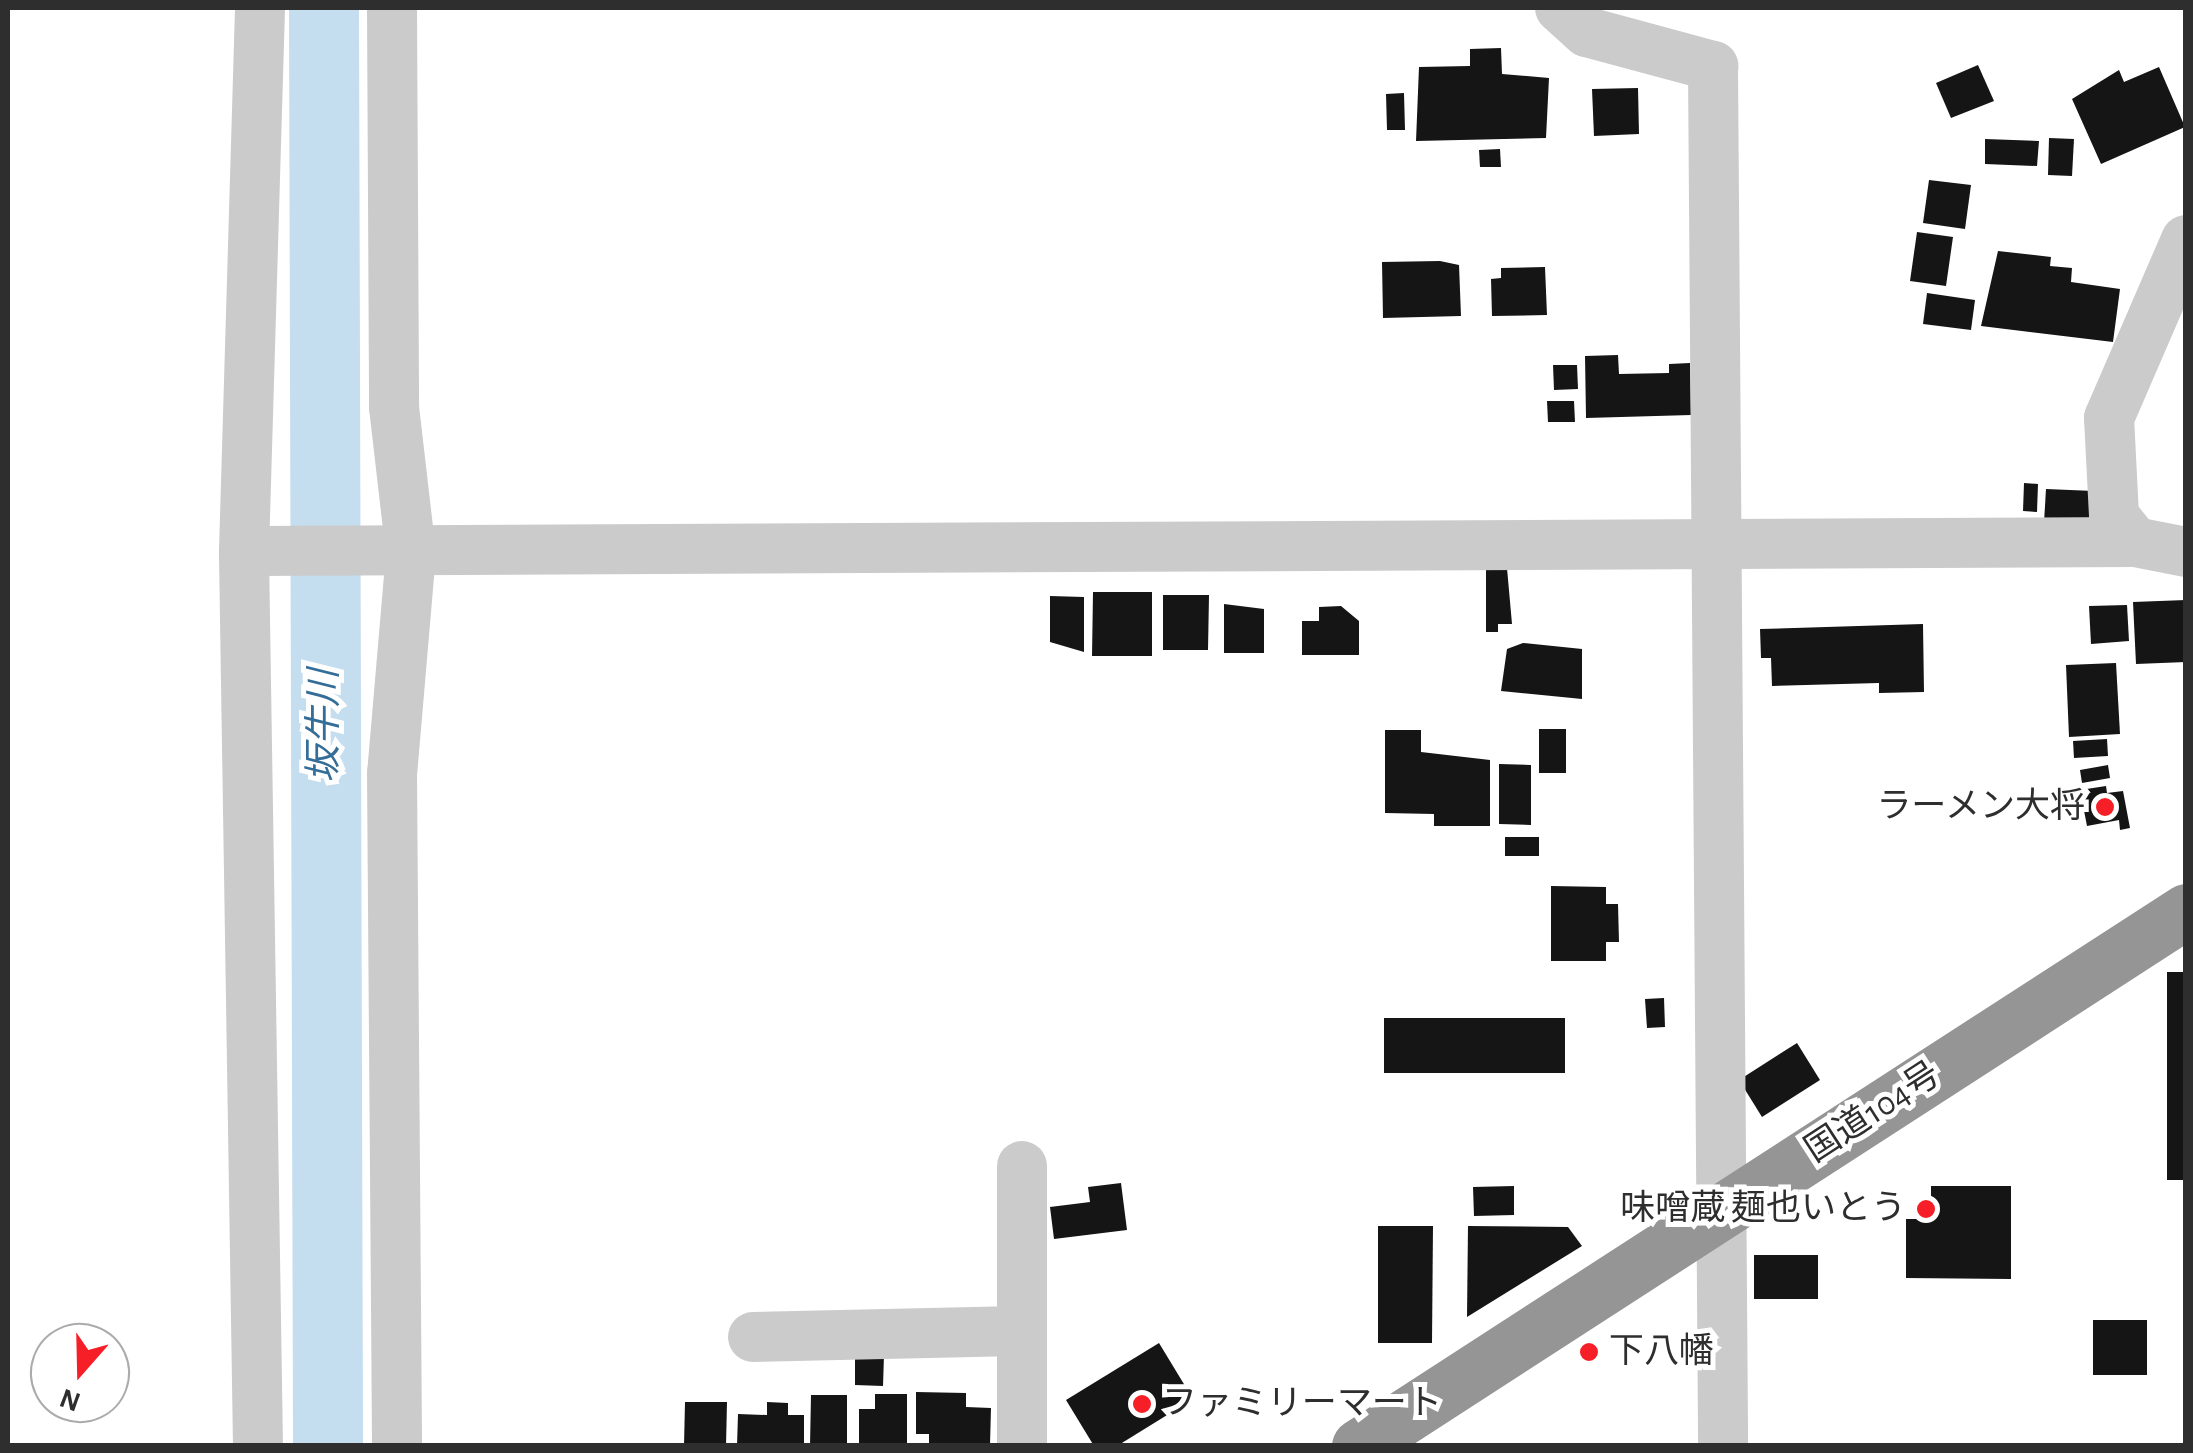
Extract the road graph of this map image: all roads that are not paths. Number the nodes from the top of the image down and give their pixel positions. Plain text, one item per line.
1 (260, 8) edge
2 (392, 8) edge
3 (1560, 8) edge
4 (2186, 240) edge
5 (2135, 542) junction
6 (1717, 545) junction
7 (244, 550) junction
8 (2186, 552) edge
9 (411, 553) junction
10 (2186, 910) edge
11 (1022, 1166) dead end
12 (1722, 1210) junction
13 (1022, 1331) junction
14 (753, 1336) dead end
15 (258, 1446) edge
16 (398, 1446) edge
17 (1022, 1446) edge
18 (1359, 1446) edge
19 (1723, 1446) edge

1 - 7 street
2 - 9 street
3 - 6 street
4 - 5 street
5 - 6 street
5 - 8 street
6 - 9 street
6 - 12 street
7 - 9 street
7 - 15 street
9 - 16 street
10 - 12 highway, 国道104号
11 - 13 street
12 - 18 highway, 国道104号
12 - 19 street
13 - 14 street
13 - 17 street

